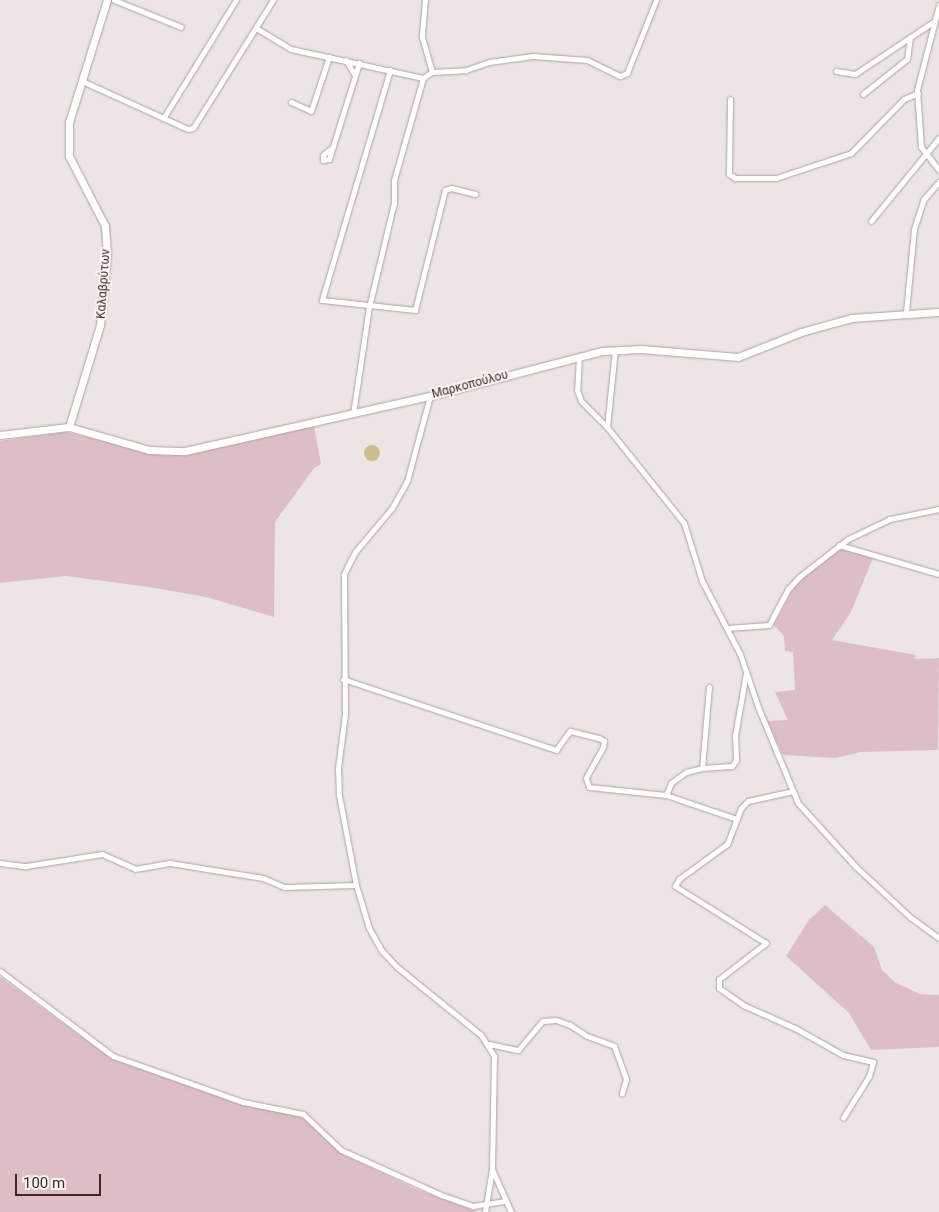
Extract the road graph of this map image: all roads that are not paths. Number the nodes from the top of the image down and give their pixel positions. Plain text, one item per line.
1 (107, 0) edge
2 (114, 0) edge
3 (236, 0) edge
4 (272, 0) edge
5 (425, 0) edge
6 (656, 0) edge
7 (939, 5) edge
8 (933, 22) junction
9 (180, 27) dead end
10 (256, 28) junction
11 (910, 37) junction
12 (329, 57) junction
13 (346, 60) junction
14 (359, 63) junction
15 (390, 70) junction
16 (836, 71) dead end
17 (432, 72) junction
18 (354, 74) junction
19 (424, 78) junction
20 (82, 81) junction
21 (918, 93) junction
22 (863, 94) dead end
23 (730, 98) dead end
24 (291, 102) dead end
25 (164, 117) junction
26 (939, 138) edge
27 (332, 148) dead end
28 (926, 157) junction
29 (939, 170) edge
30 (939, 182) edge
31 (475, 194) dead end
32 (872, 221) dead end
33 (369, 307) junction
34 (906, 312) junction
35 (939, 312) edge
36 (615, 350) junction
37 (578, 356) junction
38 (430, 396) junction
39 (354, 414) junction
40 (68, 427) junction
41 (607, 427) junction
42 (0, 435) edge
43 (939, 509) edge
44 (839, 545) junction
45 (939, 574) edge
46 (727, 628) junction
47 (746, 672) junction
48 (343, 679) junction
49 (709, 687) dead end
50 (702, 768) junction
51 (793, 791) junction
52 (666, 795) junction
53 (737, 819) junction
54 (0, 863) edge
55 (356, 885) junction
56 (939, 938) edge
57 (0, 971) edge
58 (490, 1044) junction
59 (622, 1093) dead end
60 (843, 1118) dead end
61 (492, 1169) junction
62 (504, 1201) junction
63 (486, 1209) edge
64 (511, 1212) edge

1 - 20 street, Καλαβρύτων
2 - 9 street
3 - 25 street
4 - 10 street
5 - 17 street
6 - 17 street
7 - 8 street
8 - 11 street
8 - 21 street
10 - 12 street
10 - 25 street
11 - 16 street
11 - 22 street
12 - 13 street
12 - 24 street
13 - 14 street
13 - 18 street
14 - 15 street
14 - 18 street
15 - 19 street
15 - 33 street
17 - 19 street
18 - 27 street
19 - 33 street
20 - 25 street
20 - 40 street, Καλαβρύτων
21 - 23 street
21 - 28 street
26 - 28 street
28 - 29 street
28 - 32 street
30 - 34 street
31 - 33 street
33 - 39 street
34 - 35 street, Μαρκοπούλου
34 - 36 street, Μαρκοπούλου
36 - 37 street, Μαρκοπούλου
36 - 41 street
37 - 38 street, Μαρκοπούλου
37 - 41 street
38 - 39 street, Μαρκοπούλου
38 - 48 street
39 - 40 street, Μαρκοπούλου
40 - 42 street, Μαρκοπούλου
41 - 46 street
43 - 44 street
44 - 45 street
44 - 46 street
46 - 47 street
47 - 50 street
47 - 51 street
48 - 52 street
48 - 55 street
49 - 50 street
50 - 52 street
51 - 53 street
51 - 56 street
52 - 53 street
53 - 60 street
54 - 55 street
55 - 58 street
57 - 63 street
58 - 59 street
58 - 61 street
61 - 62 street
61 - 63 street
62 - 63 street
62 - 64 street

